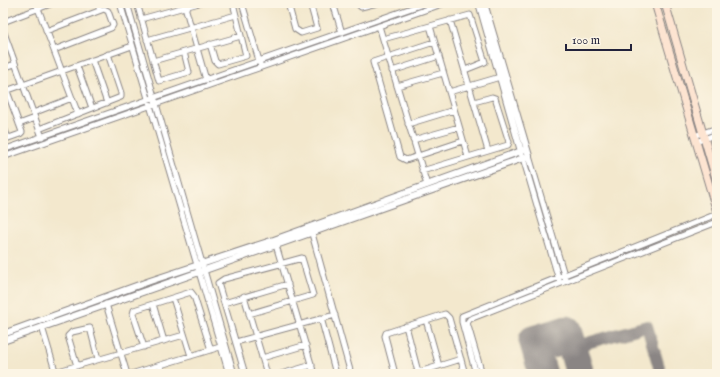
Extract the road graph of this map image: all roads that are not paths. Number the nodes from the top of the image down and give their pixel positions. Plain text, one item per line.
1 (53, 3) edge
2 (97, 3) edge
3 (120, 3) edge
4 (127, 3) edge
5 (137, 3) edge
6 (199, 3) edge
7 (233, 3) edge
8 (242, 3) edge
9 (288, 3) edge
10 (310, 3) edge
11 (333, 3) edge
12 (356, 3) edge
13 (377, 3) edge
14 (426, 3) edge
15 (445, 3) edge
16 (479, 3) edge
17 (484, 3) edge
18 (655, 3) edge
19 (665, 3) edge
20 (185, 5) edge
21 (37, 6) edge
22 (100, 10) junction
23 (236, 14) junction
24 (141, 19) junction
25 (450, 20) junction
26 (3, 22) edge
27 (379, 26) junction
28 (430, 26) junction
29 (191, 27) junction
30 (3, 30) edge
31 (46, 30) junction
32 (342, 32) junction
33 (241, 36) junction
34 (147, 40) junction
35 (383, 40) junction
36 (434, 42) junction
37 (5, 44) edge
38 (210, 44) junction
39 (132, 46) junction
40 (197, 48) junction
41 (54, 50) junction
42 (184, 52) junction
43 (108, 54) junction
44 (388, 56) junction
45 (439, 56) junction
46 (92, 60) junction
47 (153, 61) junction
48 (259, 61) junction
49 (15, 64) junction
50 (77, 66) junction
51 (261, 67) junction
52 (3, 68) edge
53 (392, 70) junction
54 (465, 70) junction
55 (61, 71) junction
56 (444, 73) junction
57 (500, 77) junction
58 (206, 80) junction
59 (23, 85) junction
60 (397, 86) junction
61 (470, 86) junction
62 (5, 92) edge
63 (449, 92) junction
64 (72, 98) junction
65 (154, 98) junction
66 (474, 102) junction
67 (107, 103) junction
68 (149, 103) junction
69 (156, 104) junction
70 (92, 108) junction
71 (454, 110) junction
72 (78, 114) junction
73 (34, 116) junction
74 (3, 124) edge
75 (19, 124) junction
76 (408, 124) junction
77 (459, 127) junction
78 (717, 128) edge
79 (39, 129) junction
80 (717, 134) edge
81 (704, 136) junction
82 (42, 137) junction
83 (6, 139) edge
84 (695, 139) junction
85 (413, 140) junction
86 (464, 141) junction
87 (3, 150) edge
88 (524, 150) junction
89 (488, 151) junction
90 (418, 156) junction
91 (3, 157) edge
92 (468, 157) junction
93 (526, 157) junction
94 (422, 171) junction
95 (717, 182) edge
96 (427, 186) junction
97 (717, 213) edge
98 (717, 222) edge
99 (311, 230) junction
100 (276, 245) junction
101 (282, 262) junction
102 (200, 268) junction
103 (564, 276) junction
104 (559, 278) junction
105 (566, 282) junction
106 (288, 284) junction
107 (561, 285) junction
108 (244, 296) junction
109 (173, 298) junction
110 (224, 302) junction
111 (294, 302) junction
112 (106, 304) junction
113 (153, 304) junction
114 (249, 314) junction
115 (334, 315) junction
116 (320, 318) junction
117 (426, 320) junction
118 (300, 324) junction
119 (406, 326) junction
120 (42, 327) junction
121 (3, 334) edge
122 (184, 335) junction
123 (256, 336) junction
124 (3, 341) edge
125 (164, 341) junction
126 (236, 342) junction
127 (306, 346) junction
128 (144, 347) junction
129 (220, 347) junction
130 (211, 350) junction
131 (121, 354) junction
132 (191, 356) junction
133 (262, 358) junction
134 (98, 359) junction
135 (461, 359) junction
136 (312, 365) junction
137 (77, 366) junction
138 (160, 366) junction
139 (439, 366) junction
140 (56, 373) edge
141 (416, 373) edge
142 (127, 374) edge
143 (131, 374) edge
144 (162, 374) edge
145 (229, 374) edge
146 (234, 374) edge
147 (244, 374) edge
148 (267, 374) edge
149 (281, 374) edge
150 (314, 374) edge
151 (336, 374) edge
152 (351, 374) edge
153 (396, 374) edge
154 (465, 374) edge
155 (476, 374) edge
156 (482, 374) edge

1 - 21 street
2 - 22 street
3 - 39 street
4 - 65 street
5 - 24 street
6 - 20 street
7 - 23 street
8 - 48 street
9 - 10 street
11 - 32 street
12 - 13 street
14 - 32 street
15 - 27 street
16 - 57 street
17 - 88 street
18 - 84 main road
19 - 81 main road
20 - 24 street
20 - 29 street
21 - 26 street
21 - 31 street
22 - 31 street
22 - 41 street
23 - 29 street
23 - 33 street
24 - 34 street
25 - 28 street
25 - 54 street
25 - 54 street
27 - 35 street
27 - 51 street
28 - 35 street
28 - 36 street
29 - 34 street
29 - 40 street
30 - 37 street
31 - 41 street
32 - 48 street
33 - 38 street
33 - 38 street
34 - 47 street
35 - 44 street
36 - 44 street
36 - 45 street
37 - 49 street
38 - 40 street
39 - 43 street
39 - 68 street
40 - 42 street
40 - 58 street
41 - 55 street
42 - 47 street
42 - 47 street
43 - 46 street
43 - 67 street
44 - 53 street
44 - 90 street
45 - 53 street
45 - 56 street
46 - 50 street
46 - 67 street
48 - 51 street
48 - 58 street
49 - 52 street
49 - 59 street
50 - 55 street
50 - 70 street
51 - 69 street
53 - 60 street
54 - 61 street
55 - 59 street
55 - 64 street
56 - 60 street
56 - 63 street
57 - 61 street
57 - 88 street
58 - 65 street
59 - 62 street
59 - 73 street
60 - 76 street
61 - 63 street
61 - 66 street
62 - 75 street
63 - 71 street
64 - 72 street
64 - 73 street
65 - 68 street
65 - 69 street
66 - 89 street
66 - 89 street
67 - 70 street
68 - 69 street
68 - 82 street
68 - 91 street
68 - 102 street
69 - 102 street
70 - 72 street
71 - 76 street
71 - 77 street
72 - 79 street
73 - 75 street
73 - 79 street
74 - 83 street
75 - 83 street
76 - 85 street
77 - 85 street
77 - 86 street
78 - 81 street
79 - 82 street
80 - 81 street
81 - 84 street
81 - 95 main road
82 - 87 street
84 - 97 main road
85 - 90 street
86 - 90 street
86 - 92 street
88 - 93 street
88 - 96 street
89 - 92 street
90 - 94 street
92 - 94 street
93 - 99 street
93 - 103 street
93 - 104 street
94 - 96 street
96 - 99 street
97 - 103 street
98 - 105 street
99 - 100 street
99 - 102 street
99 - 115 street
100 - 101 street
100 - 102 street
101 - 106 street
101 - 110 street
101 - 111 street
102 - 112 street
102 - 121 street
102 - 129 street
102 - 146 street
103 - 104 street
103 - 105 street
104 - 107 street
104 - 155 street
105 - 107 street
106 - 108 street
106 - 111 street
107 - 156 street
108 - 110 street
108 - 114 street
109 - 113 street
109 - 122 street
109 - 130 street
110 - 126 street
111 - 114 street
111 - 118 street
112 - 120 street
112 - 131 street
113 - 125 street
113 - 128 street
114 - 123 street
115 - 116 street
115 - 152 street
116 - 118 street
116 - 151 street
117 - 119 street
117 - 135 street
117 - 139 street
118 - 123 street
118 - 127 street
119 - 141 street
119 - 153 street
120 - 124 street
120 - 140 street
122 - 125 street
122 - 132 street
123 - 126 street
123 - 133 street
125 - 128 street
126 - 147 street
127 - 133 street
127 - 136 street
128 - 131 street
129 - 130 street
129 - 145 street
130 - 132 street
131 - 134 street
131 - 142 street
132 - 138 street
133 - 148 street
134 - 137 street
134 - 137 street
135 - 139 street
135 - 154 street
136 - 149 street
136 - 150 street
137 - 140 street
138 - 143 street
138 - 144 street
139 - 141 street

